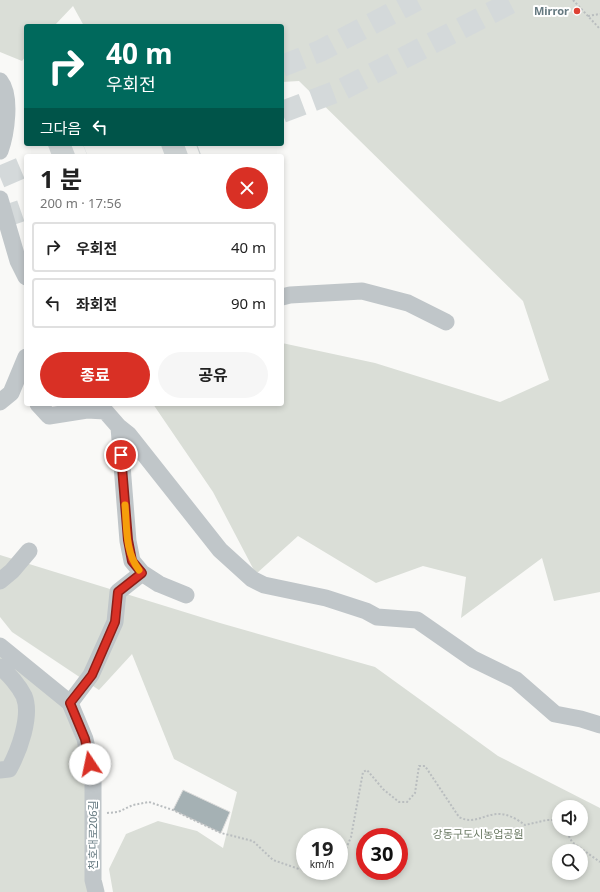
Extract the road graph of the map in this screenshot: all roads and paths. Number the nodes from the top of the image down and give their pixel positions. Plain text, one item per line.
1 (573, 0) edge
2 (600, 14) edge
3 (588, 16) junction
4 (600, 29) edge
5 (0, 81) edge
6 (0, 151) edge
7 (0, 199) edge
8 (24, 273) edge
9 (284, 296) edge
10 (446, 322) dead end
11 (24, 372) edge
12 (22, 386) edge
13 (0, 402) edge
14 (40, 406) edge
15 (119, 427) junction
16 (29, 551) dead end
17 (142, 573) junction
18 (0, 581) edge
19 (186, 595) dead end
20 (0, 646) edge
21 (0, 668) edge
22 (70, 703) junction
23 (600, 725) edge
24 (0, 770) edge
25 (93, 814) junction
26 (552, 820) edge
27 (569, 836) edge
28 (348, 844) edge
29 (600, 862) edge
30 (296, 868) edge
31 (96, 892) edge

1 - 3 path
2 - 3 path
3 - 4 path
5 - 6 street
7 - 8 street
9 - 10 street
11 - 12 street
12 - 13 street
14 - 15 street
15 - 17 street
15 - 23 street
16 - 18 street
17 - 19 street
17 - 22 street
20 - 22 street, 천호대로206길
21 - 24 street
22 - 25 street, 천호대로206길
25 - 30 path
25 - 31 street, 천호대로206길
26 - 28 path
27 - 29 path

